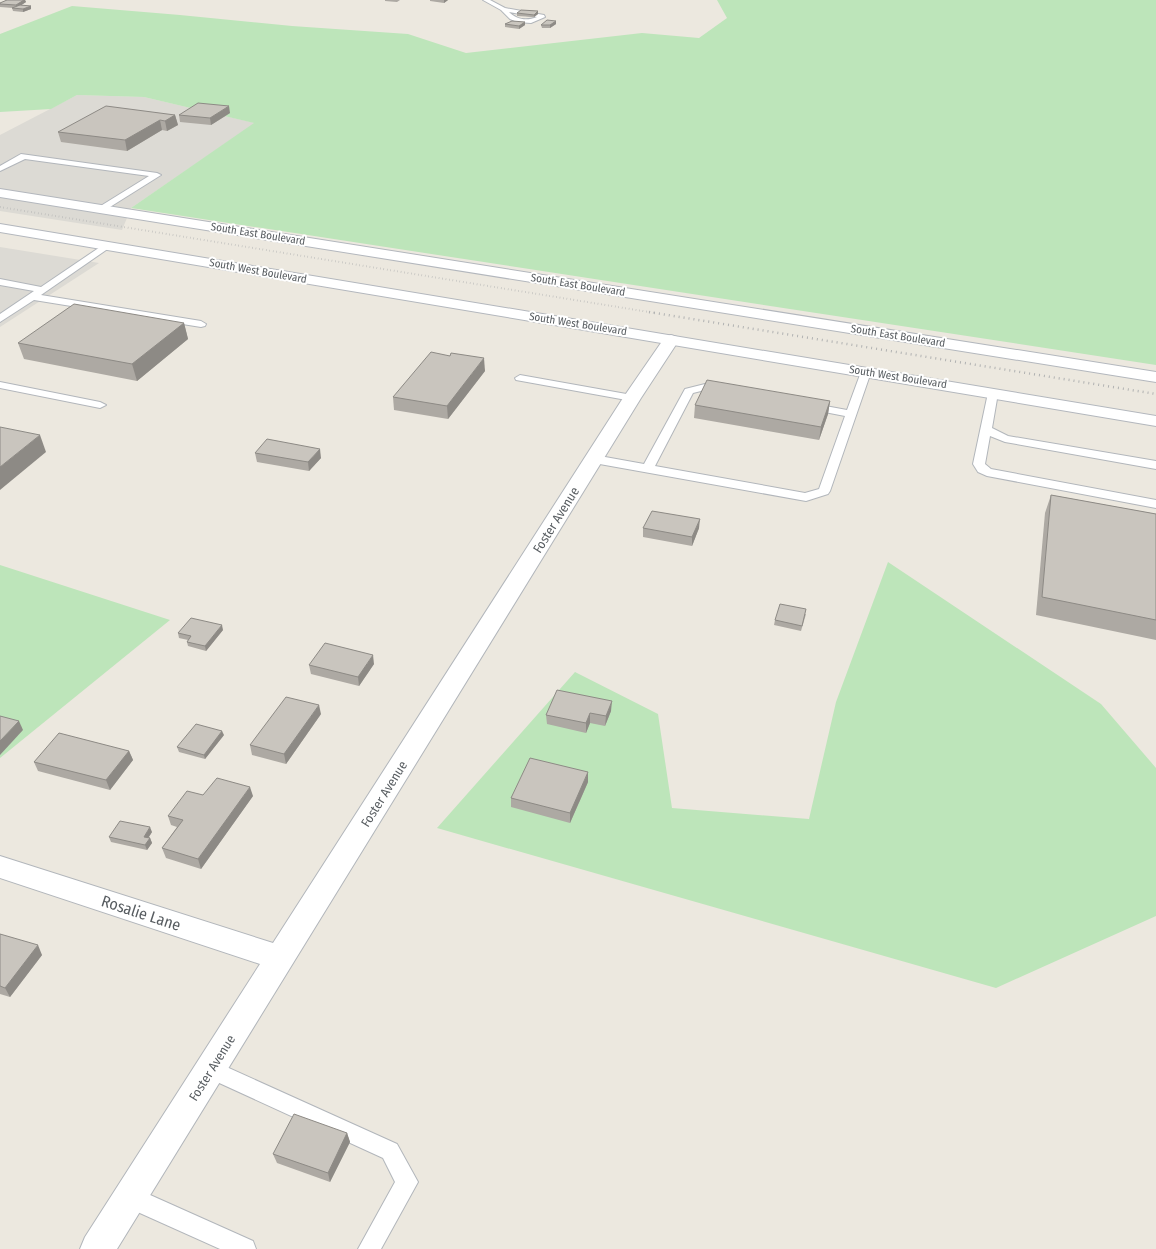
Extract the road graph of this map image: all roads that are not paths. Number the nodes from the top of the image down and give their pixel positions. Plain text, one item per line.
1 (486, 0) edge
2 (503, 9) junction
3 (0, 170) edge
4 (0, 193) edge
5 (102, 209) junction
6 (0, 228) edge
7 (106, 246) junction
8 (0, 282) edge
9 (43, 290) junction
10 (32, 298) junction
11 (0, 319) edge
12 (201, 324) dead end
13 (671, 340) junction
14 (866, 372) junction
15 (1156, 377) edge
16 (520, 378) dead end
17 (0, 385) edge
18 (736, 392) edge
19 (993, 393) junction
20 (632, 398) junction
21 (797, 404) edge
22 (100, 405) dead end
23 (851, 414) junction
24 (1156, 420) edge
25 (986, 429) junction
26 (594, 459) junction
27 (1156, 465) edge
28 (648, 469) junction
29 (1156, 504) edge
30 (0, 867) edge
31 (281, 958) junction
32 (211, 1069) junction
33 (130, 1197) junction
34 (97, 1249) edge
35 (245, 1249) edge
36 (369, 1249) edge

1 - 2 lane
2 - 2 lane
3 - 5 lane
4 - 5 main road, South East Boulevard
5 - 15 main road, South East Boulevard
6 - 7 main road, South West Boulevard
7 - 9 lane
7 - 13 main road, South West Boulevard
8 - 9 lane
9 - 10 lane
10 - 11 lane
10 - 12 lane
13 - 14 main road, South West Boulevard
13 - 20 main road, Foster Avenue
14 - 19 main road, South West Boulevard
14 - 23 lane
16 - 20 lane
17 - 22 lane
18 - 28 lane
19 - 24 main road, South West Boulevard
19 - 25 lane
20 - 26 main road, Foster Avenue
21 - 23 lane
23 - 28 lane
25 - 27 lane
25 - 29 lane
26 - 28 lane
26 - 31 main road, Foster Avenue
30 - 31 main road, Rosalie Lane
31 - 32 main road, Foster Avenue
32 - 33 main road, Foster Avenue
32 - 36 lane
33 - 34 main road, Foster Avenue
33 - 35 lane

